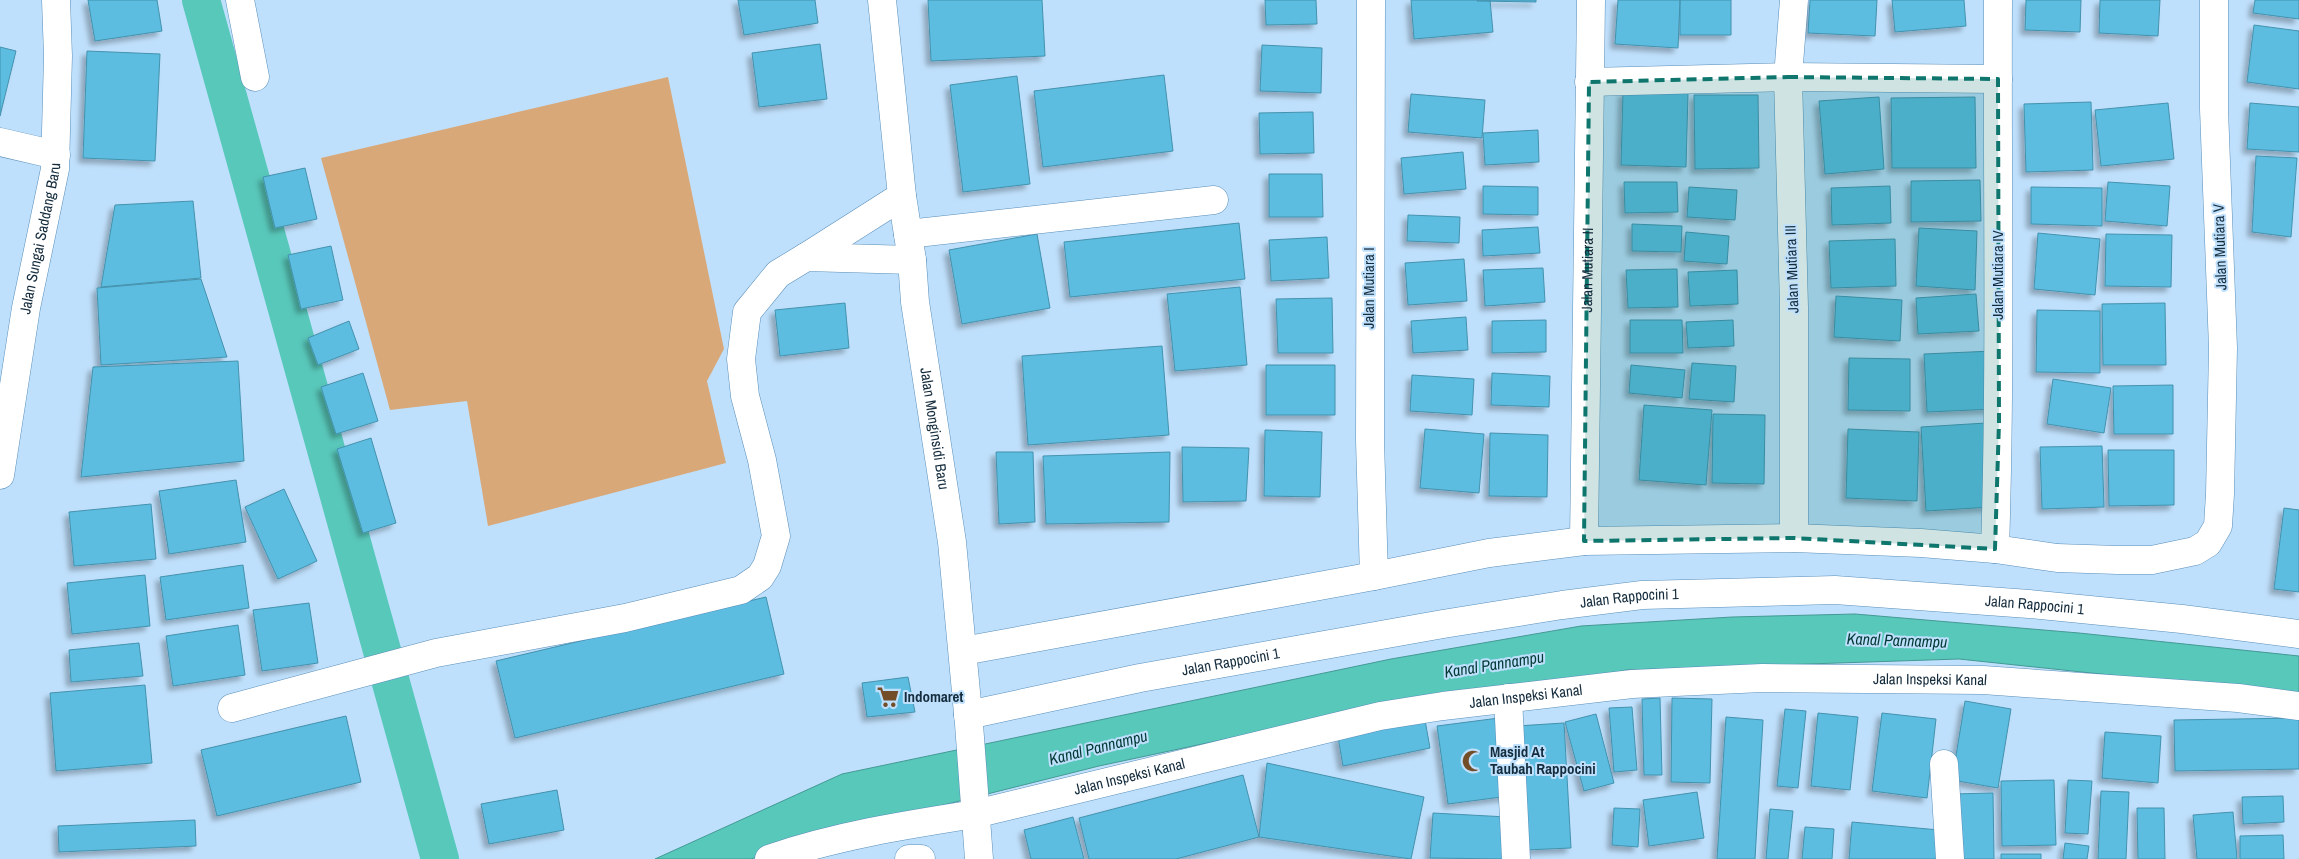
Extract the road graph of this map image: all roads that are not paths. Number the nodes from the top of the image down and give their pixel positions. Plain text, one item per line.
1 (56, 0) edge
2 (240, 0) edge
3 (882, 0) edge
4 (1370, 0) edge
5 (1591, 0) edge
6 (1794, 0) edge
7 (1998, 0) edge
8 (2214, 0) edge
9 (255, 77) dead end
10 (1788, 77) junction
11 (1998, 79) junction
12 (1589, 82) junction
13 (0, 142) edge
14 (56, 155) junction
15 (902, 196) junction
16 (1214, 200) dead end
17 (910, 247) junction
18 (806, 257) junction
19 (0, 475) edge
20 (1794, 538) junction
21 (1584, 541) junction
22 (1995, 549) junction
23 (1374, 576) junction
24 (2299, 634) edge
25 (963, 652) junction
26 (1508, 698) junction
27 (2299, 706) edge
28 (232, 708) dead end
29 (969, 720) junction
30 (1944, 764) dead end
31 (974, 809) junction
32 (769, 859) edge
33 (909, 859) edge
34 (921, 859) edge
35 (979, 859) edge
36 (1516, 859) edge
37 (1950, 859) edge

1 - 14 street, Jalan Sungai Saddang Baru
2 - 9 street
3 - 15 street, Jalan Monginsidi Baru
4 - 23 street, Jalan Mutiara I
5 - 12 street, Jalan Mutiara II
6 - 10 street, Jalan Mutiara III
7 - 11 street, Jalan Mutiara IV
8 - 22 street, Jalan Mutiara V
10 - 11 street
10 - 12 street
10 - 20 street, Jalan Mutiara III
11 - 22 street, Jalan Mutiara IV
12 - 21 street, Jalan Mutiara II
13 - 14 street
14 - 19 street, Jalan Sungai Saddang Baru
15 - 17 street, Jalan Monginsidi Baru
15 - 18 street
16 - 17 street
17 - 18 street
17 - 25 street, Jalan Monginsidi Baru
18 - 28 street
20 - 21 street, Jalan Mutiara V
20 - 22 street, Jalan Mutiara V
21 - 23 street, Jalan Mutiara V
23 - 25 street, Jalan Mutiara V
24 - 29 street, Jalan Rappocini 1
25 - 29 street, Jalan Monginsidi Baru
26 - 27 street, Jalan Inspeksi Kanal
26 - 31 street, Jalan Inspeksi Kanal
26 - 36 street
29 - 31 street, Jalan Monginsidi Baru
30 - 37 street
31 - 32 street, Jalan Inspeksi Kanal
31 - 35 street, Jalan Monginsidi Baru
33 - 34 street

